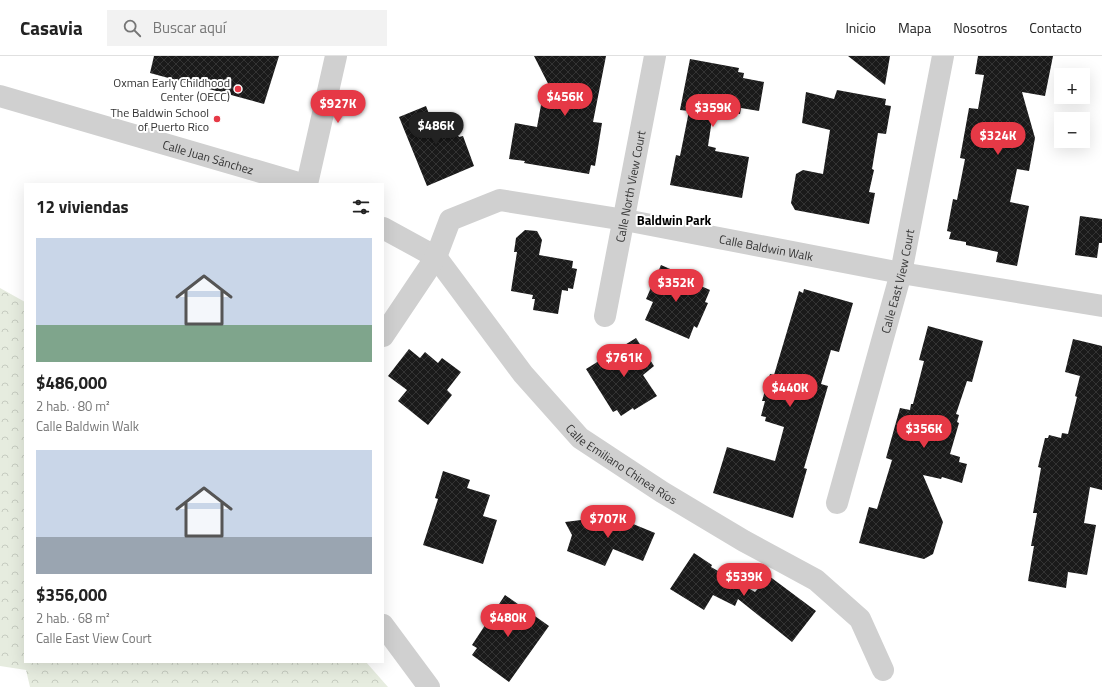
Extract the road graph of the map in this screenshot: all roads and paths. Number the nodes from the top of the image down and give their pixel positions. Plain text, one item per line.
1 (336, 56) edge
2 (655, 56) edge
3 (943, 56) edge
4 (0, 96) edge
5 (299, 183) edge
6 (307, 183) edge
7 (624, 220) junction
8 (384, 229) edge
9 (436, 257) junction
10 (901, 272) junction
11 (1102, 306) edge
12 (605, 316) dead end
13 (384, 335) edge
14 (837, 504) dead end
15 (384, 626) edge
16 (883, 670) dead end
17 (429, 687) edge

1 - 6 street
2 - 7 street, Calle North View Court
3 - 10 street, Calle East View Court
4 - 5 street, Calle Juan Sánchez
7 - 9 street, Calle Baldwin Walk
7 - 10 street, Calle Baldwin Walk
7 - 12 street, Calle North View Court
8 - 9 street, Calle Emiliano Chinea Ríos
9 - 13 street, Calle Baldwin Walk
9 - 16 street, Calle Emiliano Chinea Ríos
10 - 11 street, Calle Baldwin Walk
10 - 14 street, Calle East View Court
15 - 17 street

